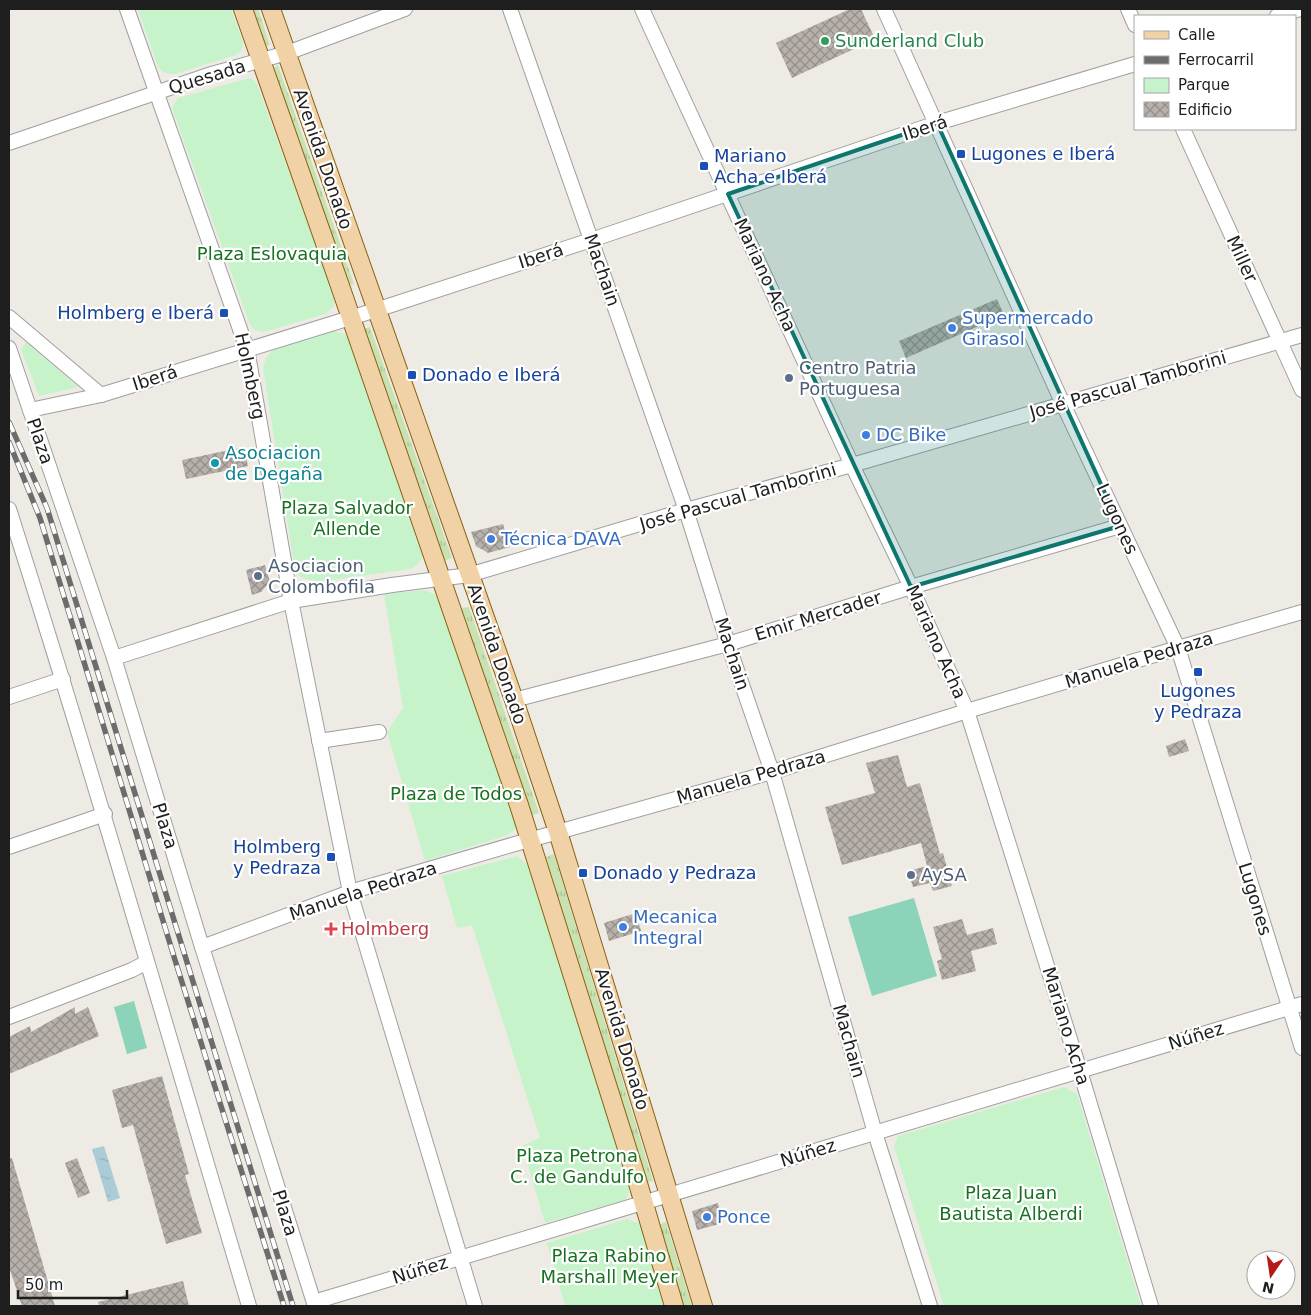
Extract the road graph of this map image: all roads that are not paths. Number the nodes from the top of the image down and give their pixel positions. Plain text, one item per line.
1 (127, 9) edge
2 (243, 9) edge
3 (271, 9) edge
4 (405, 9) edge
5 (510, 9) edge
6 (642, 9) edge
7 (884, 9) edge
8 (1128, 9) edge
9 (1300, 9) edge
10 (1280, 15) edge
11 (1134, 22) edge
12 (287, 53) junction
13 (261, 61) junction
14 (1134, 64) edge
15 (157, 93) junction
16 (937, 123) junction
17 (1182, 130) edge
18 (9, 143) edge
19 (728, 194) junction
20 (591, 240) junction
21 (376, 310) junction
22 (9, 317) edge
23 (351, 317) junction
24 (1302, 335) edge
25 (1280, 340) junction
26 (9, 348) edge
27 (248, 349) junction
28 (1302, 390) edge
29 (101, 395) junction
30 (1063, 404) junction
31 (30, 410) junction
32 (852, 465) junction
33 (9, 509) edge
34 (686, 510) junction
35 (1120, 526) junction
36 (469, 575) junction
37 (442, 580) junction
38 (911, 587) junction
39 (291, 601) junction
40 (1302, 612) edge
41 (728, 644) junction
42 (1178, 648) junction
43 (114, 658) junction
44 (63, 679) junction
45 (9, 697) edge
46 (514, 700) junction
47 (967, 711) junction
48 (379, 732) dead end
49 (319, 741) junction
50 (772, 772) junction
51 (105, 814) junction
52 (558, 832) junction
53 (530, 840) junction
54 (9, 847) edge
55 (350, 892) junction
56 (202, 947) junction
57 (147, 962) junction
58 (1296, 1006) edge
59 (9, 1017) edge
60 (1302, 1048) edge
61 (1080, 1071) junction
62 (875, 1133) junction
63 (670, 1196) junction
64 (644, 1203) junction
65 (461, 1258) junction
66 (314, 1304) edge
67 (249, 1306) edge
68 (475, 1306) edge
69 (674, 1306) edge
70 (702, 1306) edge
71 (930, 1306) edge
72 (1151, 1306) edge

1 - 15 street, Holmberg
2 - 13 main road
3 - 12 main road, Avenida Donado
4 - 12 street, Quesada
5 - 20 street, Machain
6 - 19 street, Mariano Acha
7 - 16 street, Lugones
8 - 11 street
9 - 10 street
12 - 13 street, Quesada
12 - 21 main road, Avenida Donado
13 - 15 street, Quesada
13 - 23 main road
14 - 16 street, Iberá
15 - 18 street, Quesada
15 - 27 street, Holmberg
16 - 19 street, Iberá
16 - 30 street, Lugones
17 - 25 street, Miller
19 - 20 street, Iberá
19 - 32 street, Mariano Acha
20 - 21 street, Iberá
20 - 34 street, Machain
21 - 23 street, Iberá
21 - 36 main road, Avenida Donado
22 - 29 street
23 - 27 street, Iberá
23 - 37 main road
24 - 25 street, José Pascual Tamborini
25 - 28 street, Miller
25 - 30 street, José Pascual Tamborini
26 - 31 street, Plaza
27 - 29 street, Iberá
27 - 39 street, Holmberg
29 - 31 street, Iberá
30 - 32 street, José Pascual Tamborini
30 - 35 street, Lugones
31 - 43 street, Plaza
32 - 34 street, José Pascual Tamborini
32 - 38 street, Mariano Acha
33 - 44 street
34 - 36 street, José Pascual Tamborini
34 - 41 street, Machain
35 - 38 street, Emir Mercader
35 - 42 street, Lugones
36 - 37 street, José Pascual Tamborini
36 - 46 main road, Avenida Donado
37 - 39 street, José Pascual Tamborini
37 - 53 main road
38 - 41 street, Emir Mercader
38 - 47 street, Mariano Acha
39 - 43 street, José Pascual Tamborini
39 - 49 street, Holmberg
40 - 42 street, Manuela Pedraza
41 - 46 street, Emir Mercader
41 - 50 street, Machain
42 - 47 street, Manuela Pedraza
42 - 58 street, Lugones
43 - 56 street, Plaza
44 - 45 street
44 - 51 street
46 - 52 main road, Avenida Donado
47 - 50 street, Manuela Pedraza
47 - 61 street, Mariano Acha
48 - 49 street
49 - 55 street, Holmberg
50 - 52 street, Manuela Pedraza
50 - 62 street, Machain
51 - 54 street
51 - 57 street
52 - 53 street, Manuela Pedraza
52 - 63 main road, Avenida Donado
53 - 55 street, Manuela Pedraza
53 - 64 main road
55 - 56 street, Manuela Pedraza
55 - 65 street, Holmberg
56 - 66 street, Plaza
57 - 59 street
57 - 67 street
58 - 60 street, Lugones
58 - 61 street, Núñez
61 - 62 street, Núñez
61 - 72 street, Mariano Acha
62 - 63 street, Núñez
62 - 71 street, Machain
63 - 64 street, Núñez
63 - 70 main road, Avenida Donado
64 - 65 street, Núñez
64 - 69 main road
65 - 66 street, Núñez
65 - 68 street, Holmberg

